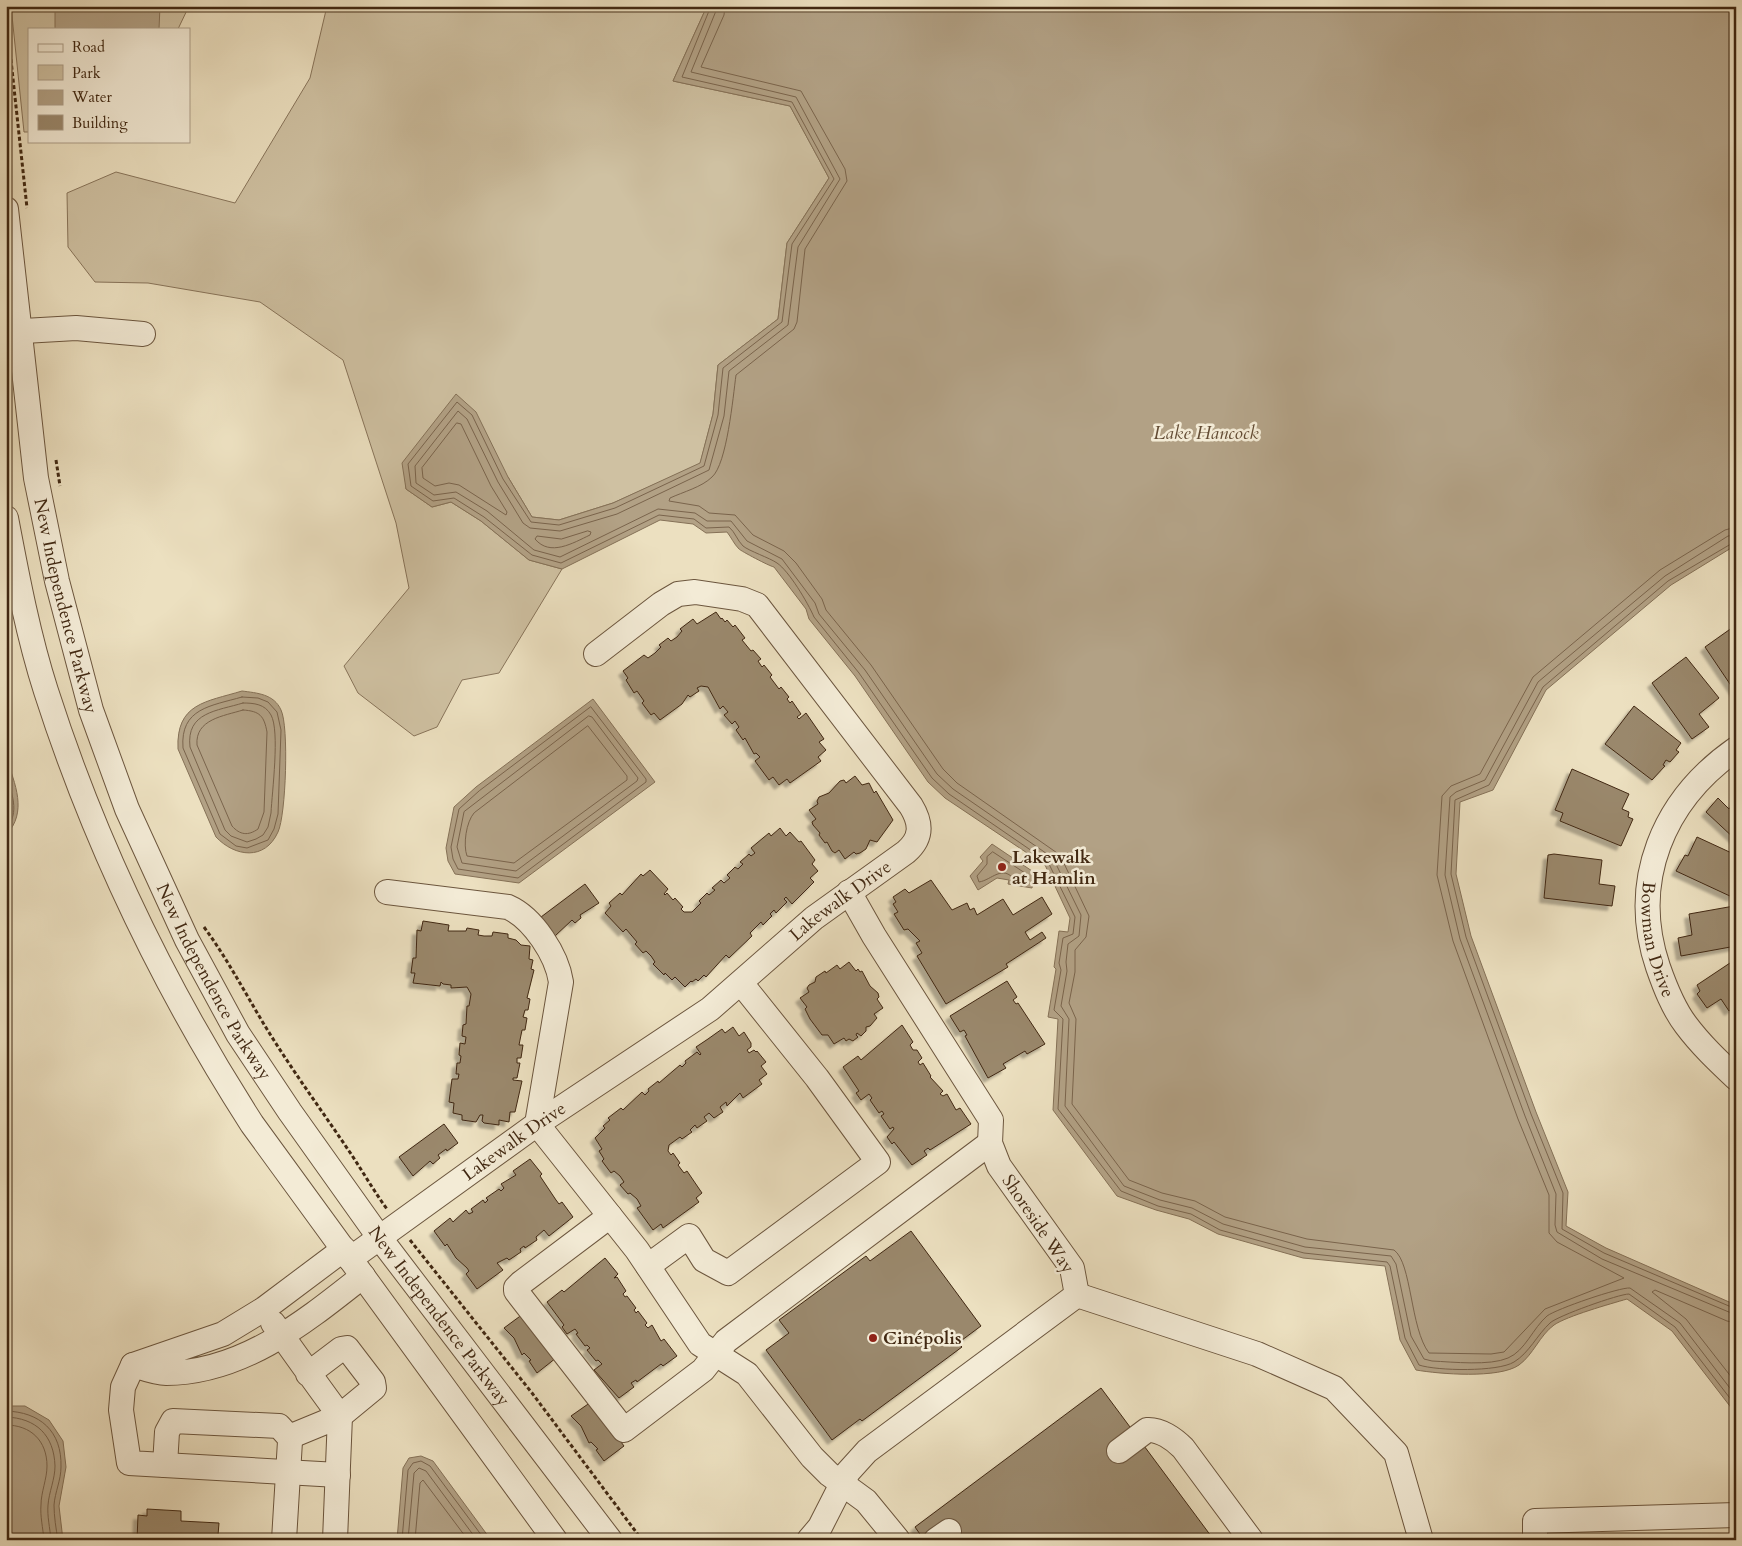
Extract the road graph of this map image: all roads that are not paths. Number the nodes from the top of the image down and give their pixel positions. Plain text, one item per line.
1 (6, 209) edge
2 (13, 331) edge
3 (143, 334) dead end
4 (6, 518) edge
5 (596, 654) dead end
6 (1736, 749) edge
7 (127, 808) junction
8 (93, 822) junction
9 (387, 892) dead end
10 (849, 892) junction
11 (741, 983) junction
12 (1736, 1078) edge
13 (538, 1124) junction
14 (990, 1143) junction
15 (610, 1216) junction
16 (380, 1237) junction
17 (352, 1261) junction
18 (648, 1266) junction
19 (1077, 1295) junction
20 (264, 1309) junction
21 (282, 1335) junction
22 (715, 1355) junction
23 (132, 1365) junction
24 (308, 1374) junction
25 (340, 1416) junction
26 (289, 1436) junction
27 (1119, 1451) dead end
28 (165, 1465) junction
29 (287, 1472) junction
30 (338, 1475) junction
31 (842, 1484) junction
32 (1736, 1515) edge
33 (1673, 1529) edge
34 (896, 1539) edge
35 (284, 1540) edge
36 (335, 1540) edge
37 (554, 1540) edge
38 (610, 1540) edge
39 (810, 1540) edge
40 (1251, 1540) edge
41 (1421, 1540) edge
42 (1535, 1540) edge

1 - 2 street, New Independence Parkway
2 - 3 street
2 - 7 street, New Independence Parkway
4 - 8 street, New Independence Parkway
5 - 10 street, Lakewalk Drive
6 - 12 street, Bowman Drive
7 - 8 street
7 - 16 street, New Independence Parkway
8 - 17 street, New Independence Parkway
9 - 13 street
10 - 11 street, Lakewalk Drive
10 - 14 street, Shoreside Way
11 - 13 street, Lakewalk Drive
11 - 18 street
13 - 15 street
13 - 16 street, Lakewalk Drive
14 - 19 street, Shoreside Way
14 - 22 street
15 - 18 street
15 - 22 street
16 - 17 street, Lakewalk Drive
16 - 38 street, New Independence Parkway
17 - 20 street
17 - 21 street
17 - 37 street, New Independence Parkway
18 - 22 street
19 - 31 street
19 - 41 street, Shoreside Way
20 - 21 street
20 - 23 street
21 - 23 street
21 - 24 street
22 - 31 street
23 - 28 street
24 - 25 street
24 - 25 street
25 - 26 street
25 - 30 street
26 - 28 street
26 - 29 street
27 - 40 street
28 - 29 street
29 - 30 street
29 - 35 street
30 - 36 street
31 - 34 street
31 - 39 street
32 - 33 street
33 - 42 street

